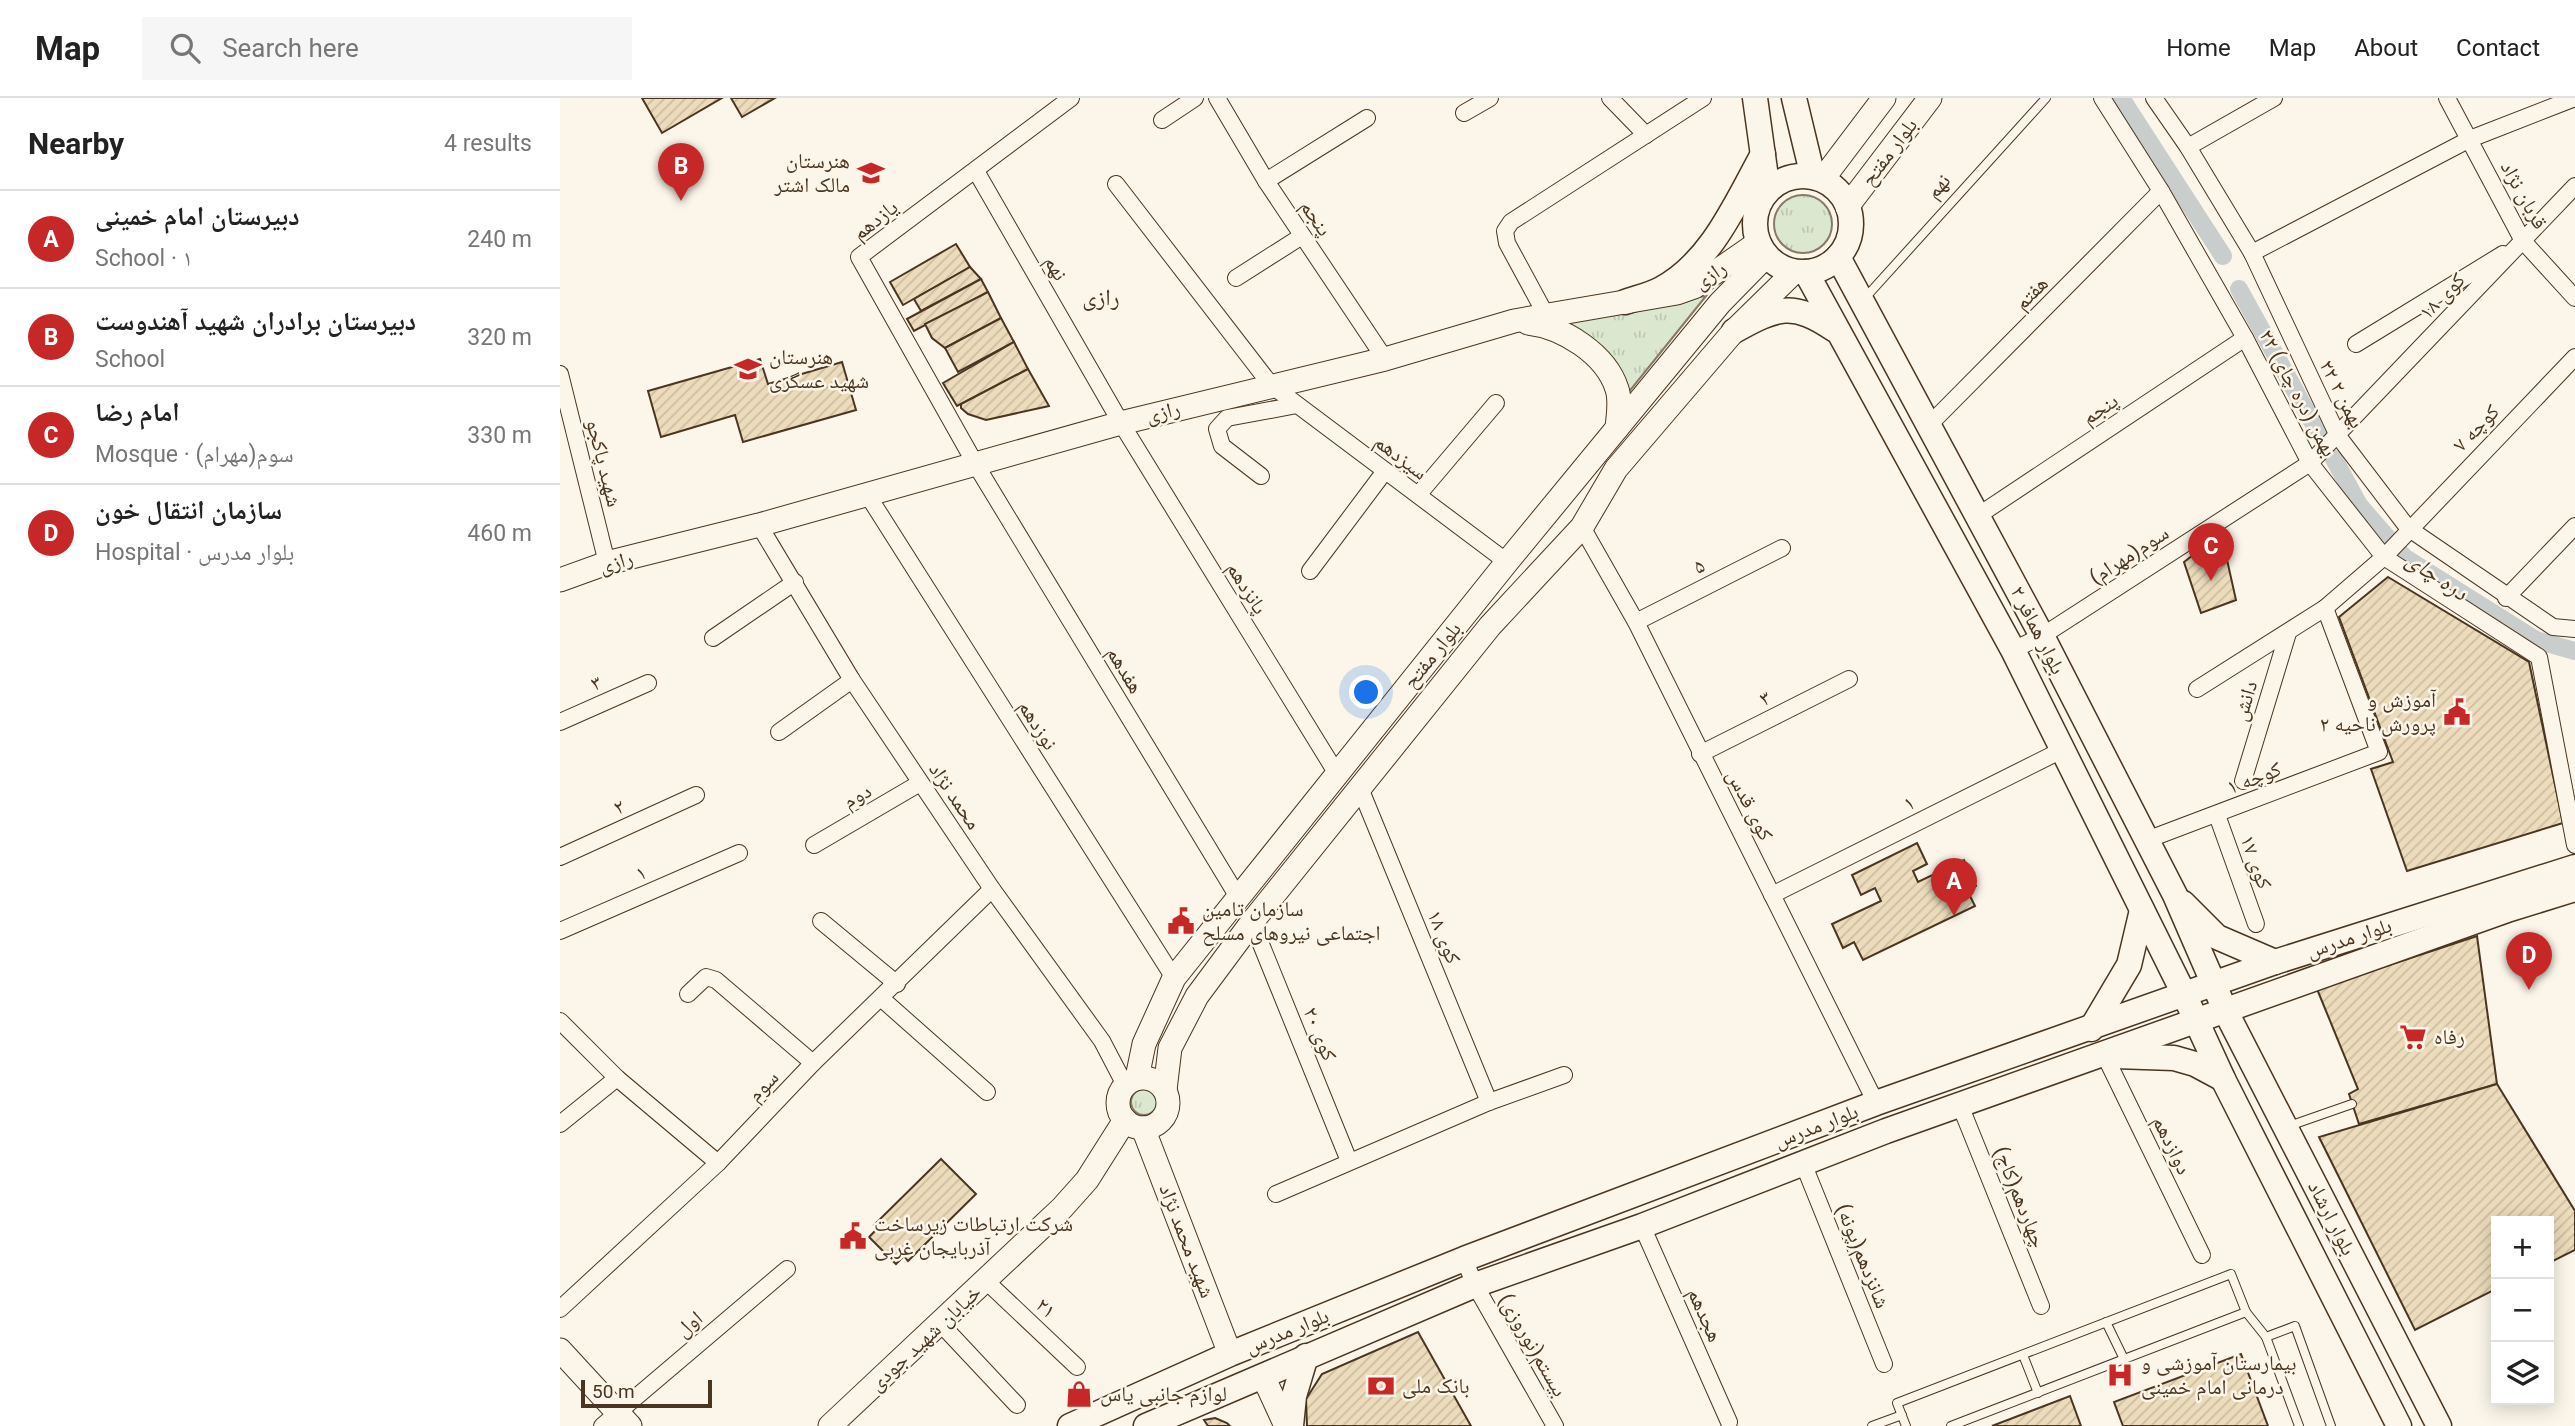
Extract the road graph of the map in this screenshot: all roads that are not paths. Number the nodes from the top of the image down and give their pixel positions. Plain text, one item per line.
1 (1071, 98) edge
2 (1195, 98) edge
3 (1217, 98) edge
4 (1489, 98) edge
5 (1610, 98) edge
6 (1703, 98) edge
7 (1755, 98) edge
8 (1794, 98) edge
9 (1885, 98) edge
10 (1930, 98) edge
11 (2046, 98) edge
12 (2102, 98) edge
13 (2154, 98) edge
14 (2274, 98) edge
15 (2447, 98) edge
16 (2575, 98) edge
17 (1464, 113) dead end
18 (1367, 118) dead end
19 (1162, 120) dead end
20 (1646, 135) junction
21 (2470, 139) junction
22 (2188, 147) junction
23 (1763, 154) junction
24 (976, 171) junction
25 (1817, 179) junction
26 (1266, 181) junction
27 (1116, 184) dead end
28 (2575, 186) edge
29 (2161, 191) junction
30 (1768, 192) junction
31 (1847, 207) junction
32 (1302, 236) junction
33 (2523, 241) junction
34 (1762, 249) junction
35 (2252, 253) junction
36 (1838, 257) junction
37 (1800, 272) junction
38 (1236, 278) dead end
39 (2575, 298) edge
40 (1625, 302) junction
41 (1861, 302) junction
42 (1720, 303) junction
43 (1546, 315) junction
44 (1514, 321) junction
45 (1739, 326) junction
46 (1835, 330) junction
47 (2245, 338) junction
48 (2356, 344) dead end
49 (2575, 358) edge
50 (1385, 359) junction
51 (560, 374) edge
52 (1271, 385) junction
53 (1496, 402) dead end
54 (1297, 405) junction
55 (1121, 423) junction
56 (1930, 424) junction
57 (1617, 428) junction
58 (2338, 436) junction
59 (2310, 463) junction
60 (976, 465) junction
61 (1385, 471) junction
62 (1261, 476) dead end
63 (867, 494) junction
64 (1418, 495) junction
65 (1979, 515) junction
66 (759, 525) junction
67 (2575, 526) edge
68 (1582, 527) junction
69 (2407, 529) junction
70 (1782, 548) dead end
71 (2384, 557) junction
72 (1507, 562) junction
73 (607, 563) junction
74 (1310, 571) dead end
75 (560, 580) edge
76 (795, 582) junction
77 (2506, 598) junction
78 (2325, 608) junction
79 (1636, 622) junction
80 (2575, 629) edge
81 (2288, 633) junction
82 (2042, 636) junction
83 (713, 638) dead end
84 (2013, 650) junction
85 (1849, 679) dead end
86 (852, 680) junction
87 (648, 684) dead end
88 (2197, 689) dead end
89 (1381, 720) junction
90 (560, 722) edge
91 (779, 732) dead end
92 (1401, 736) junction
93 (2064, 749) junction
94 (1700, 754) junction
95 (1337, 774) junction
96 (2243, 781) dead end
97 (920, 783) junction
98 (1360, 788) junction
99 (696, 795) dead end
100 (2217, 815) junction
101 (2144, 841) junction
102 (814, 845) dead end
103 (2575, 845) edge
104 (739, 853) dead end
105 (560, 857) edge
106 (2575, 867) edge
107 (992, 889) junction
108 (2575, 889) edge
109 (1772, 895) junction
110 (2175, 895) junction
111 (1238, 897) junction
112 (2142, 910) junction
113 (821, 921) dead end
114 (1252, 922) junction
115 (2256, 923) dead end
116 (560, 931) edge
117 (2275, 962) junction
118 (1174, 978) junction
119 (2212, 983) junction
120 (897, 984) junction
121 (688, 994) dead end
122 (2184, 994) junction
123 (882, 999) junction
124 (2225, 1010) junction
125 (560, 1021) edge
126 (2197, 1021) junction
127 (2091, 1028) junction
128 (2104, 1054) junction
129 (813, 1063) junction
130 (1564, 1075) dead end
131 (617, 1078) junction
132 (2222, 1079) junction
133 (1131, 1081) junction
134 (1165, 1090) junction
135 (987, 1092) dead end
136 (1489, 1102) junction
137 (1877, 1104) junction
138 (2352, 1104) dead end
139 (1960, 1105) junction
140 (560, 1124) edge
141 (1134, 1124) junction
142 (2285, 1128) junction
143 (1886, 1131) junction
144 (1349, 1161) junction
145 (718, 1163) junction
146 (1803, 1163) junction
147 (1276, 1194) dead end
148 (1642, 1226) junction
149 (2202, 1255) dead end
150 (1464, 1259) junction
151 (787, 1269) dead end
152 (986, 1281) junction
153 (1475, 1285) junction
154 (2041, 1306) dead end
155 (560, 1309) edge
156 (2246, 1312) junction
157 (2106, 1322) junction
158 (940, 1324) junction
159 (2266, 1337) junction
160 (560, 1350) edge
161 (1230, 1354) junction
162 (2022, 1355) junction
163 (1306, 1356) junction
164 (2124, 1359) junction
165 (1884, 1364) dead end
166 (1077, 1367) dead end
167 (1263, 1376) junction
168 (2038, 1393) junction
169 (1017, 1405) dead end
170 (1902, 1415) junction
171 (617, 1421) edge
172 (1728, 1422) dead end
173 (830, 1426) edge
174 (1070, 1426) edge
175 (1146, 1426) edge
176 (1288, 1426) edge
177 (1555, 1426) edge
178 (1871, 1426) edge
179 (1906, 1426) edge
180 (1951, 1426) edge
181 (2299, 1426) edge
182 (2331, 1426) edge
183 (2399, 1426) edge
184 (2439, 1426) edge

1 - 24 street, یازدهم
2 - 19 street
3 - 26 street, پنجم
4 - 17 street
5 - 20 street
6 - 20 street
7 - 23 main road
8 - 25 main road
9 - 25 street, بلوار مفتح
10 - 31 street, بلوار مفتح
11 - 41 lane, نهم
12 - 29 street, ۲۲ بهمن (دره چای)
13 - 22 street, ۲۲ بهمن ۲
14 - 22 street
15 - 21 street, قربان نژاد
16 - 21 street
18 - 26 street
20 - 43 street
21 - 33 street, قربان نژاد
21 - 35 street
22 - 35 street, ۲۲ بهمن ۲
23 - 30 main road
23 - 40 main road
24 - 55 street, نهم
24 - 60 street, یازدهم
25 - 30 main road
25 - 31 main road
26 - 32 street, پنجم
27 - 52 street, سیزدهم
28 - 33 street, کوی ۱۸
29 - 47 street, ۲۲ بهمن (دره چای)
29 - 56 street, هفتم
30 - 34 main road
31 - 36 main road
32 - 38 street
32 - 50 street, پنجم
33 - 39 street, قربان نژاد
33 - 48 street
33 - 58 street, کوی ۱۸
34 - 37 main road
34 - 40 street, رازی
34 - 42 street, بلوار مفتح
35 - 58 street, ۲۲ بهمن ۲
36 - 37 main road
36 - 41 main road, بلوار همافر ۲
37 - 45 street, بلوار مفتح
37 - 46 main road, بلوار همافر ۲
40 - 43 street, رازی
41 - 56 main road, بلوار همافر ۲
42 - 45 street
42 - 57 street, بلوار مفتح
43 - 44 street, رازی
44 - 50 street, رازی
44 - 57 street
45 - 46 main road
45 - 68 street, بلوار مفتح
46 - 84 main road, بلوار همافر ۲
47 - 59 street, ۲۲ بهمن (دره چای)
47 - 65 street, پنجم
49 - 69 street, کوچه ۷
50 - 52 street, رازی
51 - 73 street, شهید پاکجو
52 - 54 street, سیزدهم
52 - 55 street, رازی
53 - 64 street
54 - 61 street, سیزدهم
54 - 62 street
55 - 60 street, رازی
55 - 95 street, پانزدهم
56 - 65 main road, بلوار همافر ۲
57 - 72 street, بلوار مفتح
58 - 59 street, کوی ۱۸
58 - 69 street, ۲۲ بهمن ۲
59 - 71 street, ۲۲ بهمن (دره چای)
59 - 82 street, سوم(مهرام)
60 - 63 street, رازی
60 - 111 street, هفدهم
61 - 64 street, سیزدهم
61 - 74 street
63 - 66 street, رازی
63 - 118 street, نوزدهم
64 - 72 street, سیزدهم
65 - 82 main road, بلوار همافر ۲
66 - 73 street, رازی
66 - 76 street, محمد نژاد
67 - 77 street
68 - 79 street, کوی قدس
68 - 92 street, بلوار مفتح
69 - 71 street, کوچه ۷
69 - 77 street, ۲۲ بهمن ۲
70 - 79 street, ۵
71 - 78 street, کوچه ۷
71 - 103 street, ۲۲ بهمن (دره چای)
72 - 89 street, بلوار مفتح
73 - 75 street, رازی
76 - 83 street
76 - 86 street, محمد نژاد
77 - 80 street, ۲۲ بهمن ۲
78 - 81 street, کوچه ۷
78 - 100 street, کوچه ۱
79 - 94 street, کوی قدس
81 - 88 street, کوچه ۷
81 - 96 street, دانش
82 - 84 street, سوم(مهرام)
82 - 101 main road, بلوار همافر ۲
84 - 93 main road, بلوار همافر ۲
85 - 94 street, ۳
86 - 91 street
86 - 97 street, محمد نژاد
87 - 90 street, ۳
89 - 92 street
89 - 95 street, بلوار مفتح
92 - 98 street, بلوار مفتح
93 - 109 street, ۱
93 - 112 main road, بلوار همافر ۲
94 - 109 street, کوی قدس
95 - 111 street, بلوار مفتح
97 - 102 street, دوم
97 - 107 street, محمد نژاد
98 - 114 street, بلوار مفتح
98 - 136 street, کوی ۱۸
99 - 105 street, ۲
100 - 101 street, کوچه ۱
100 - 115 street, کوی ۱۷
101 - 110 main road, بلوار همافر ۲
104 - 116 street, ۱
106 - 117 main road, بلوار مدرس
107 - 120 street, سوم
107 - 133 street, محمد نژاد
108 - 124 main road, بلوار مدرس
109 - 137 street, کوی قدس
110 - 117 main road
110 - 119 main road, بلوار همافر ۲
111 - 118 street, بلوار مفتح
112 - 122 main road, بلوار همافر ۲
112 - 127 main road
113 - 120 street
114 - 134 street, بلوار مفتح
114 - 144 street, کوی ۲۰
117 - 119 main road, بلوار مدرس
118 - 133 street, بلوار مفتح
119 - 122 main road, بلوار مدرس
119 - 124 main road, بلوار همافر ۲
120 - 123 street, سوم
121 - 129 street
122 - 126 main road, بلوار همافر ۲
122 - 127 main road, بلوار مدرس
123 - 129 street, سوم
123 - 135 street
124 - 126 main road, بلوار مدرس
124 - 142 main road, بلوار ارشاد
125 - 131 street
126 - 128 main road, بلوار مدرس
126 - 132 main road, بلوار ارشاد
127 - 137 main road, بلوار مدرس
128 - 132 main road
128 - 139 main road, بلوار مدرس
128 - 149 street, دوازدهم
129 - 145 street, سوم
130 - 136 street
131 - 140 street
131 - 145 street
132 - 183 main road, بلوار ارشاد
133 - 134 street
133 - 141 street
134 - 141 street
136 - 144 street
137 - 143 main road
137 - 150 main road, بلوار مدرس
138 - 142 lane
139 - 143 main road, بلوار مدرس
139 - 154 street, چهاردهم(کاج)
141 - 152 street, خیابان شهید جودی
141 - 161 street, شهید محمد نژاد
142 - 184 main road, بلوار ارشاد
143 - 146 main road, بلوار مدرس
144 - 147 street
145 - 155 street, سوم
146 - 148 main road, بلوار مدرس
146 - 165 street, شانزدهم(پونه)
148 - 153 main road, بلوار مدرس
148 - 172 street, هجدهم
150 - 153 street, بیستم(نوروزی)
150 - 161 main road, بلوار مدرس
151 - 171 street, اول
152 - 158 street, خیابان شهید جودی
152 - 166 street, ۲۱
153 - 163 main road, بلوار مدرس
153 - 177 street, بیستم(نوروزی)
156 - 157 lane
156 - 159 lane
156 - 164 lane
157 - 162 lane
157 - 164 lane
158 - 169 street
158 - 173 street, خیابان شهید جودی
159 - 181 lane
159 - 182 lane
160 - 171 street
161 - 174 main road, بلوار مدرس
162 - 168 lane
162 - 170 lane
163 - 167 main road, بلوار مدرس
163 - 176 main road
164 - 168 lane
167 - 175 main road, بلوار مدرس
167 - 176 street
168 - 180 lane
170 - 178 lane
170 - 179 lane

